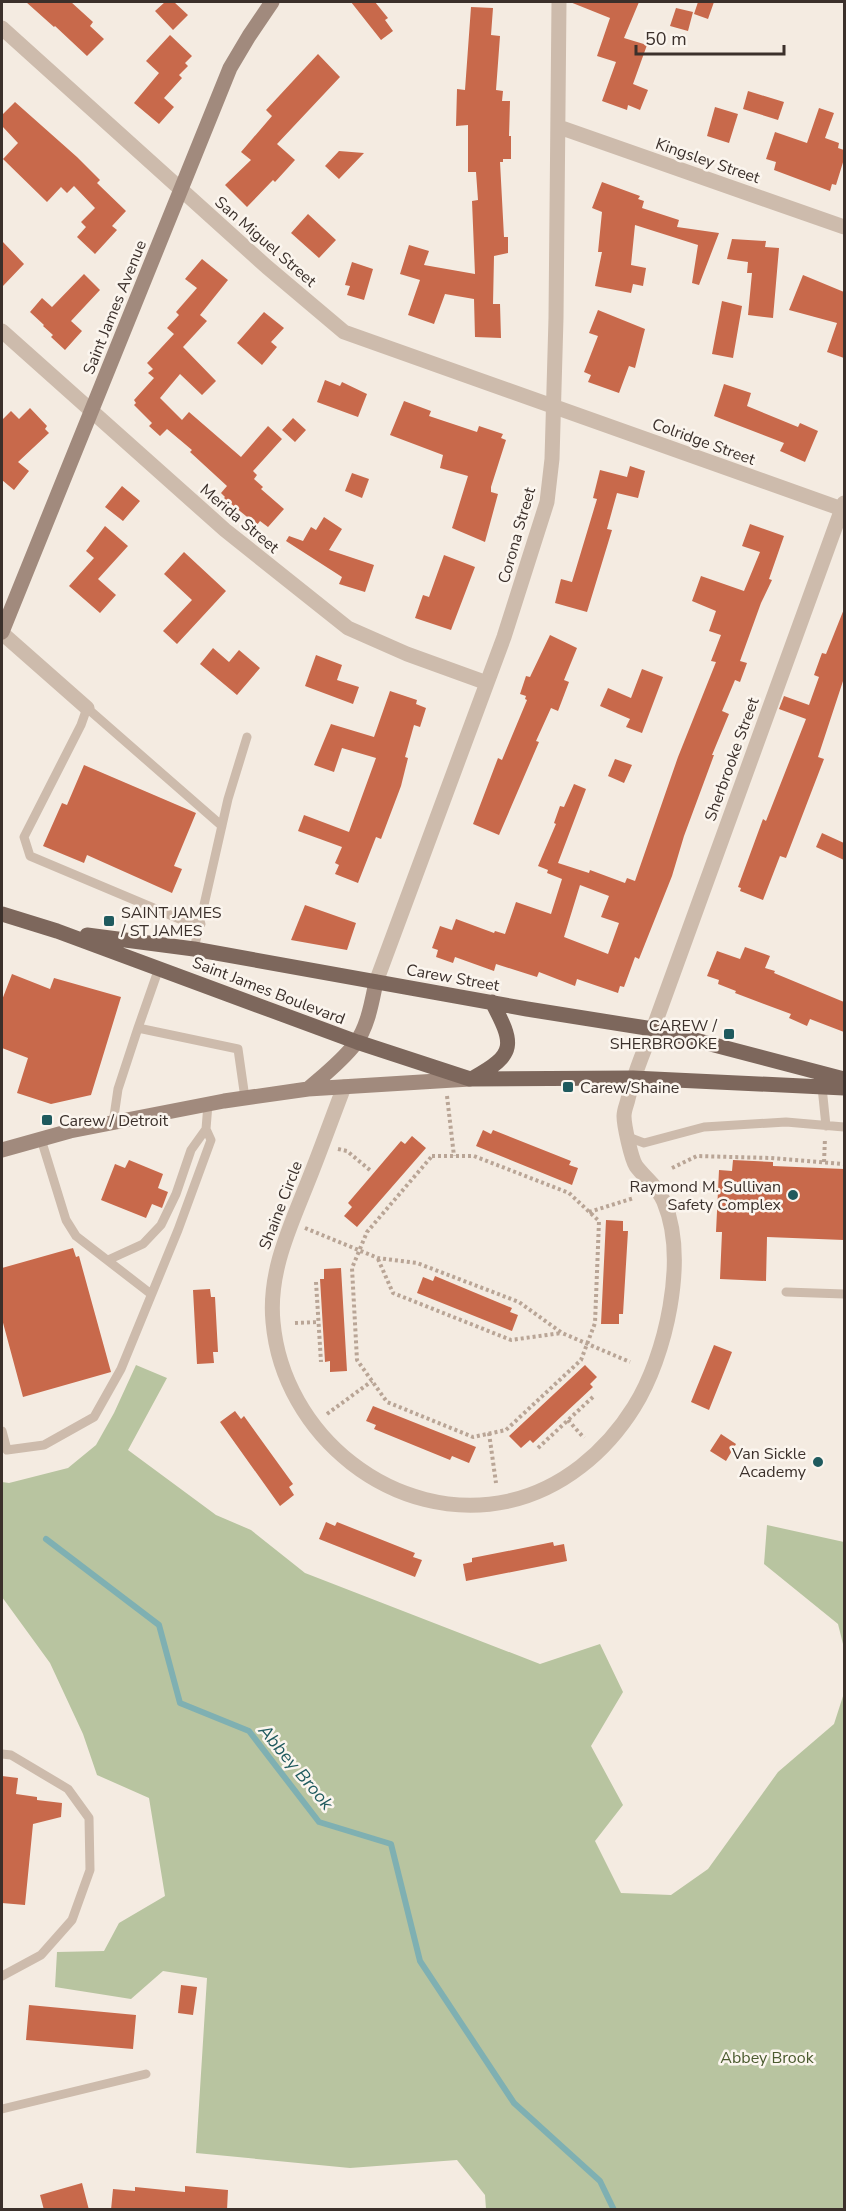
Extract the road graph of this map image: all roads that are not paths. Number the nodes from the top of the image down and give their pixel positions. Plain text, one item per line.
1 (272, 2) edge
2 (559, 2) edge
3 (2, 28) edge
4 (559, 127) junction
5 (181, 191) junction
6 (844, 227) edge
7 (2, 331) edge
8 (553, 407) junction
9 (91, 412) junction
10 (843, 506) edge
11 (2, 632) edge
12 (487, 683) junction
13 (87, 708) junction
14 (247, 737) dead end
15 (222, 826) junction
16 (2, 914) edge
17 (201, 924) junction
18 (57, 931) junction
19 (194, 950) junction
20 (159, 968) junction
21 (376, 982) junction
22 (492, 1002) junction
23 (138, 1028) junction
24 (653, 1029) junction
25 (357, 1042) junction
26 (633, 1078) junction
27 (470, 1079) junction
28 (844, 1079) edge
29 (822, 1087) junction
30 (344, 1088) junction
31 (844, 1088) edge
32 (308, 1089) junction
33 (245, 1098) junction
34 (208, 1104) junction
35 (113, 1123) junction
36 (826, 1125) junction
37 (844, 1127) edge
38 (206, 1129) junction
39 (628, 1137) junction
40 (41, 1139) junction
41 (2, 1150) edge
42 (108, 1260) junction
43 (786, 1292) dead end
44 (152, 1294) junction
45 (844, 1294) edge
46 (2, 1431) edge
47 (4, 1450) edge
48 (6, 1754) edge
49 (2, 1976) edge
50 (146, 2074) dead end
51 (2, 2109) edge

1 - 5 main road, Saint James Avenue
2 - 4 street, Corona Street
3 - 5 street, San Miguel Street
4 - 6 street, Kingsley Street
4 - 8 street, Corona Street
5 - 8 street, San Miguel Street
5 - 9 main road, Saint James Avenue
7 - 9 street, Merida Street
8 - 10 street, Colridge Street
8 - 12 street, Corona Street
9 - 11 main road, Saint James Avenue
9 - 12 street, Merida Street
10 - 24 street, Sherbrooke Street
11 - 13 street
12 - 21 street, Corona Street
13 - 15 lane
13 - 17 lane
14 - 15 lane
15 - 17 lane
16 - 18 main road, Saint James Boulevard
17 - 19 lane
18 - 19 main road, Saint James Boulevard
18 - 20 main road, Saint James Boulevard
19 - 21 main road, Saint James Boulevard
20 - 23 lane
20 - 25 main road, Saint James Boulevard
21 - 22 main road, Carew Street
21 - 25 main road
22 - 24 main road, Carew Street
22 - 27 main road
23 - 33 lane
23 - 35 lane
24 - 26 street
24 - 28 main road, Carew Street
25 - 27 main road, Saint James Boulevard
25 - 32 main road
26 - 27 main road
26 - 29 main road
26 - 39 street, Shaine Circle
27 - 30 main road
29 - 31 main road
29 - 36 lane
30 - 32 main road
30 - 39 street, Shaine Circle
32 - 33 main road
33 - 34 main road
34 - 35 main road
34 - 38 lane
35 - 40 main road
36 - 37 lane
36 - 39 lane
38 - 42 lane
38 - 44 lane
40 - 41 main road
40 - 42 lane
42 - 44 lane
43 - 45 lane
44 - 47 lane
46 - 47 lane
48 - 49 lane
50 - 51 lane

